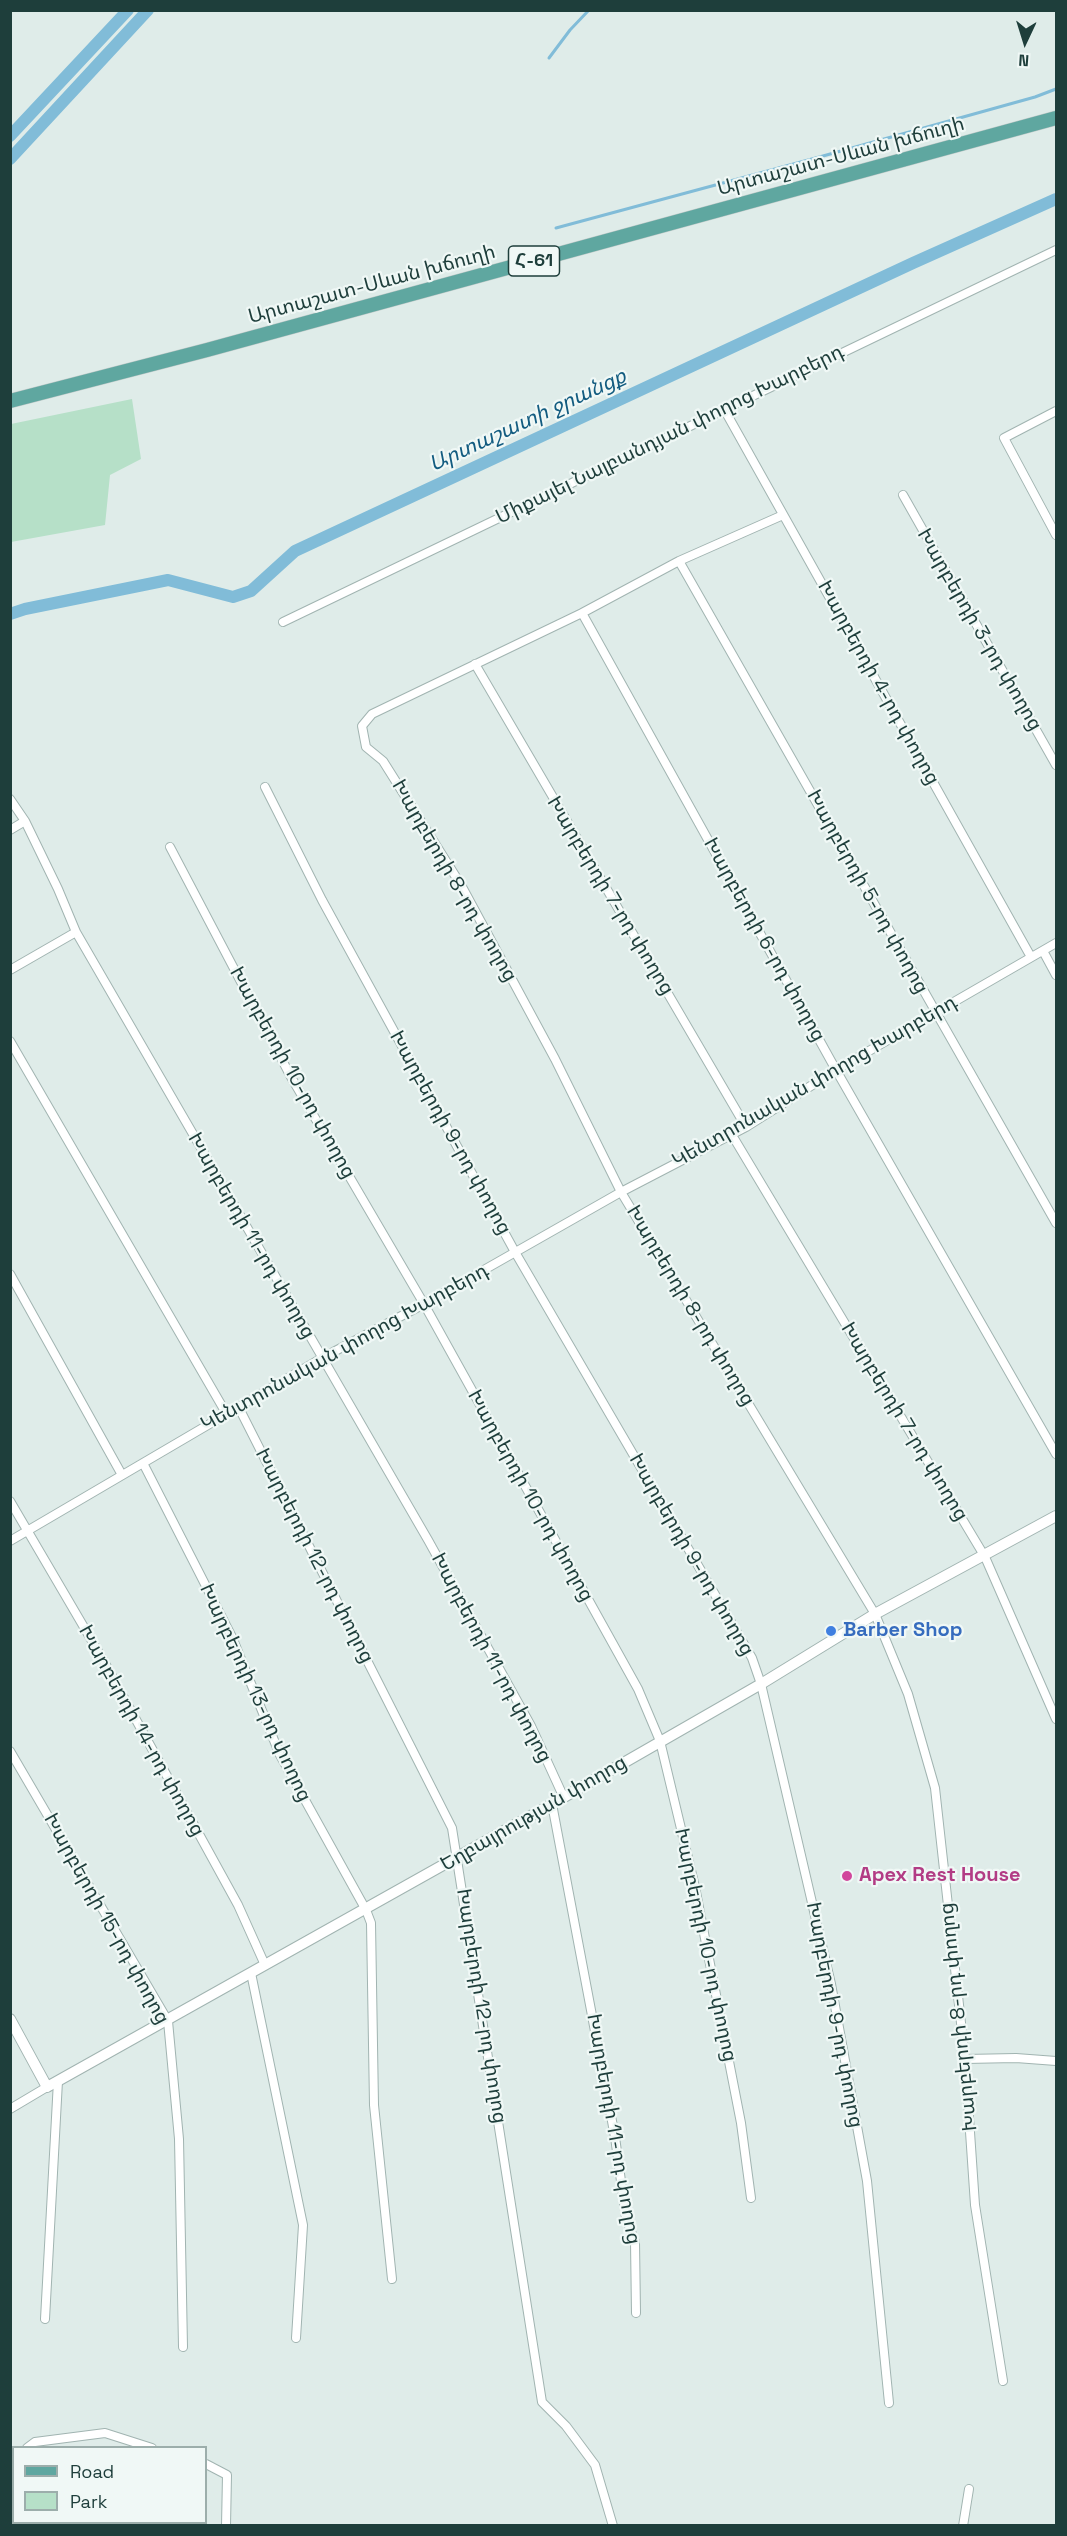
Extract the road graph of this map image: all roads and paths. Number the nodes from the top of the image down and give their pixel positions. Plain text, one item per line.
1 (1056, 118) edge
2 (1056, 250) edge
3 (10, 401) edge
4 (724, 409) junction
5 (1056, 411) edge
6 (903, 495) dead end
7 (783, 514) junction
8 (1056, 535) edge
9 (679, 561) junction
10 (582, 613) junction
11 (283, 622) dead end
12 (475, 664) junction
13 (1056, 765) edge
14 (265, 787) dead end
15 (10, 799) edge
16 (25, 822) junction
17 (10, 830) edge
18 (170, 846) dead end
19 (76, 932) junction
20 (1056, 944) edge
21 (1043, 951) junction
22 (1031, 957) junction
23 (10, 970) edge
24 (1056, 975) edge
25 (935, 1012) junction
26 (10, 1041) edge
27 (836, 1070) junction
28 (746, 1127) junction
29 (732, 1135) junction
30 (621, 1192) junction
31 (1056, 1223) edge
32 (515, 1252) junction
33 (10, 1274) edge
34 (424, 1304) junction
35 (322, 1358) junction
36 (238, 1406) junction
37 (226, 1413) junction
38 (1056, 1454) edge
39 (143, 1463) junction
40 (122, 1475) junction
41 (10, 1501) edge
42 (1056, 1516) edge
43 (28, 1531) junction
44 (10, 1541) edge
45 (985, 1557) junction
46 (875, 1614) junction
47 (761, 1684) junction
48 (1056, 1719) edge
49 (660, 1741) junction
50 (10, 1751) edge
51 (564, 1798) junction
52 (552, 1804) junction
53 (458, 1858) junction
54 (366, 1910) junction
55 (265, 1965) junction
56 (251, 1973) junction
57 (10, 2019) edge
58 (168, 2021) junction
59 (965, 2059) junction
60 (1056, 2061) edge
61 (58, 2081) junction
62 (47, 2087) junction
63 (10, 2109) edge
64 (751, 2198) dead end
65 (392, 2279) dead end
66 (636, 2313) dead end
67 (45, 2319) dead end
68 (296, 2338) dead end
69 (183, 2347) dead end
70 (1004, 2381) dead end
71 (889, 2403) dead end
72 (30, 2446) edge
73 (146, 2446) edge
74 (207, 2465) edge
75 (969, 2489) dead end
76 (226, 2526) edge
77 (613, 2526) edge
78 (963, 2526) edge

1 - 3 main road, Արտաշատ-Սևան խճուղի / Հ-61
2 - 4 street, Միքայել Նալբանդյան փողոց Խարբերդ
4 - 7 street, Խարբերդի 4-րդ փողոց
4 - 11 street, Միքայել Նալբանդյան փողոց Խարբերդ
5 - 8 street
6 - 13 street, Խարբերդի 3-րդ փողոց
7 - 9 street, Խարբերդի 8-րդ փողոց
7 - 22 street, Խարբերդի 4-րդ փողոց
9 - 10 street, Խարբերդի 8-րդ փողոց
9 - 25 street, Խարբերդի 5-րդ փողոց
10 - 12 street, Խարբերդի 8-րդ փողոց
10 - 27 street, Խարբերդի 6-րդ փողոց
12 - 28 street, Խարբերդի 7-րդ փողոց
12 - 30 street, Խարբերդի 8-րդ փողոց
14 - 32 street, Խարբերդի 9-րդ փողոց
15 - 16 street, Խարբերդի 11-րդ փողոց
16 - 17 street
16 - 19 street, Խարբերդի 11-րդ փողոց
18 - 34 street, Խարբերդի 10-րդ փողոց
19 - 23 street
19 - 35 street, Խարբերդի 11-րդ փողոց
20 - 21 street, Կենտրոնական փողոց Խարբերդ
21 - 22 street, Կենտրոնական փողոց Խարբերդ
21 - 24 street
22 - 25 street, Կենտրոնական փողոց Խարբերդ
25 - 27 street, Կենտրոնական փողոց Խարբերդ
25 - 31 street, Խարբերդի 5-րդ փողոց
26 - 37 street
27 - 28 street, Կենտրոնական փողոց Խարբերդ
27 - 38 street, Խարբերդի 6-րդ փողոց
28 - 29 street, Կենտրոնական փողոց Խարբերդ
29 - 30 street, Կենտրոնական փողոց Խարբերդ
29 - 45 street, Խարբերդի 7-րդ փողոց
30 - 32 street, Կենտրոնական փողոց Խարբերդ
30 - 46 street, Խարբերդի 8-րդ փողոց
32 - 34 street, Կենտրոնական փողոց Խարբերդ
32 - 47 street, Խարբերդի 9-րդ փողոց
33 - 40 street
34 - 35 street, Կենտրոնական փողոց Խարբերդ
34 - 49 street, Խարբերդի 10-րդ փողոց
35 - 36 street, Կենտրոնական փողոց Խարբերդ
35 - 51 street, Խարբերդի 11-րդ փողոց
36 - 37 street, Կենտրոնական փողոց Խարբերդ
36 - 53 street, Խարբերդի 12-րդ փողոց
37 - 39 street, Կենտրոնական փողոց Խարբերդ
39 - 40 street, Կենտրոնական փողոց Խարբերդ
39 - 54 street, Խարբերդի 13-րդ փողոց
40 - 43 street, Կենտրոնական փողոց Խարբերդ
41 - 43 street, Խարբերդի 14-րդ փողոց
42 - 45 street, Եղբայրության փողոց
43 - 44 street, Կենտրոնական փողոց Խարբերդ
43 - 55 street, Խարբերդի 14-րդ փողոց
45 - 46 street, Եղբայրության փողոց
45 - 48 street, Խարբերդի 7-րդ փողոց
46 - 47 street, Եղբայրության փողոց
46 - 59 street, Խարբերդի 8-րդ փողոց
47 - 49 street, Եղբայրության փողոց
47 - 71 street, Խարբերդի 9-րդ փողոց
49 - 51 street, Եղբայրության փողոց
49 - 64 street, Խարբերդի 10-րդ փողոց
50 - 58 street, Խարբերդի 15-րդ փողոց
51 - 52 street, Եղբայրության փողոց
52 - 53 street, Եղբայրության փողոց
52 - 66 street, Խարբերդի 11-րդ փողոց
53 - 54 street, Եղբայրության փողոց
53 - 77 street, Խարբերդի 12-րդ փողոց
54 - 55 street, Եղբայրության փողոց
54 - 65 street, Խարբերդի 13-րդ փողոց
55 - 56 street, Եղբայրության փողոց
56 - 58 street, Եղբայրության փողոց
56 - 68 street
57 - 62 street
58 - 61 street, Եղբայրության փողոց
58 - 69 street, Խարբերդի 15-րդ փողոց
59 - 60 street
59 - 70 street, Խարբերդի 8-րդ փողոց
61 - 62 street, Եղբայրության փողոց
61 - 67 street
62 - 63 street, Եղբայրության փողոց
72 - 73 street
74 - 76 street
75 - 78 street

